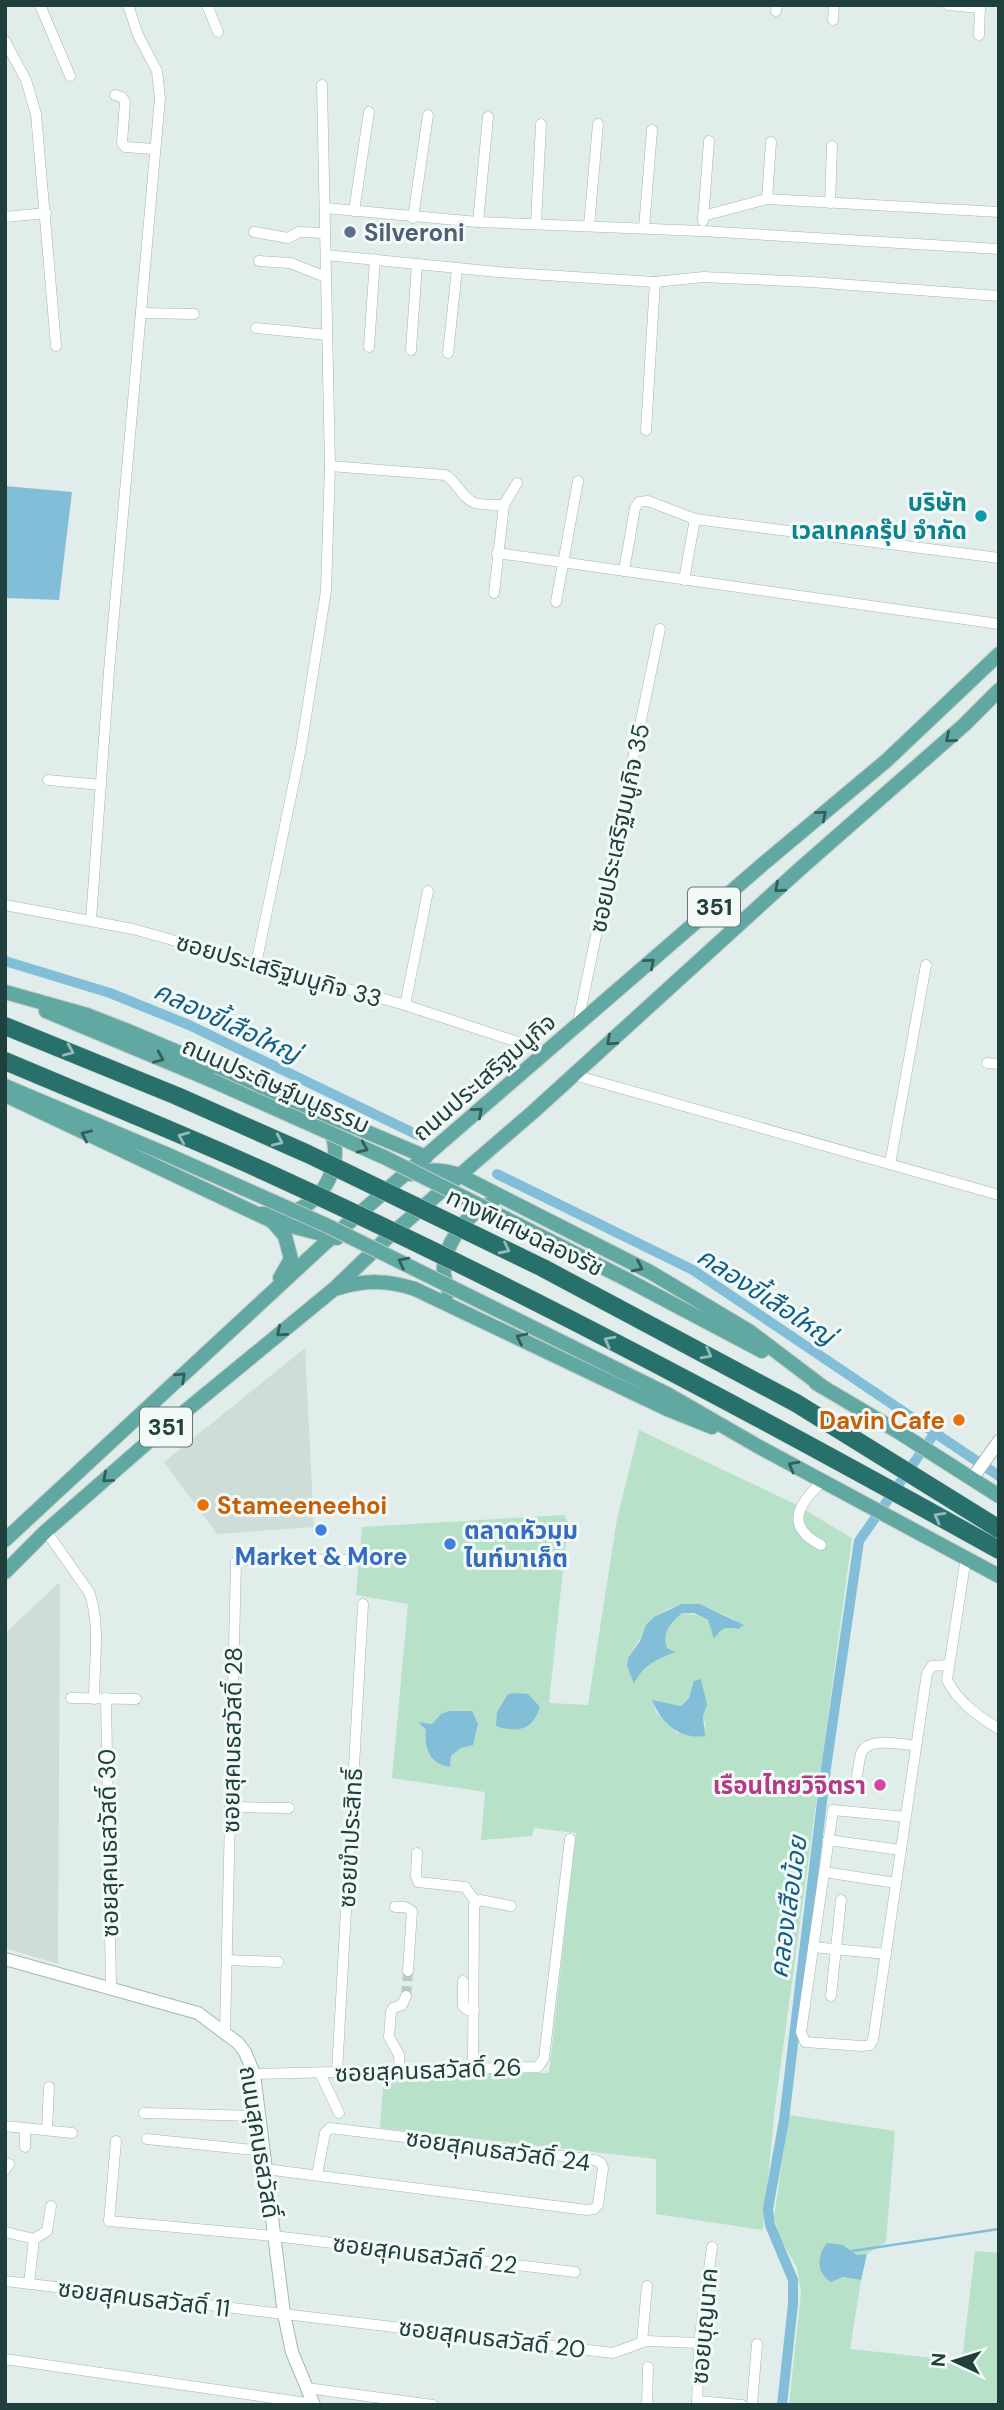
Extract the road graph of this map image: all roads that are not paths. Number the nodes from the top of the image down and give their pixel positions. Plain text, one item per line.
1 (40, 5) edge
2 (128, 5) edge
3 (207, 5) edge
4 (834, 5) edge
5 (948, 5) edge
6 (980, 7) edge
7 (833, 20) dead end
8 (218, 32) dead end
9 (978, 35) dead end
10 (5, 41) edge
11 (70, 76) dead end
12 (322, 85) dead end
13 (115, 95) dead end
14 (369, 112) dead end
15 (428, 115) dead end
16 (488, 117) dead end
17 (541, 124) dead end
18 (598, 124) dead end
19 (652, 130) dead end
20 (709, 141) dead end
21 (771, 142) dead end
22 (832, 145) dead end
23 (154, 149) junction
24 (767, 199) junction
25 (830, 203) junction
26 (325, 208) junction
27 (354, 211) junction
28 (999, 212) edge
29 (46, 214) junction
30 (703, 216) junction
31 (5, 217) edge
32 (413, 218) junction
33 (478, 222) junction
34 (536, 223) junction
35 (589, 226) junction
36 (644, 228) junction
37 (702, 231) junction
38 (254, 232) dead end
39 (325, 233) junction
40 (999, 248) edge
41 (326, 256) junction
42 (375, 259) junction
43 (260, 261) dead end
44 (418, 264) junction
45 (457, 269) junction
46 (327, 277) junction
47 (655, 282) junction
48 (999, 296) edge
49 (141, 313) junction
50 (194, 314) dead end
51 (256, 328) dead end
52 (327, 335) junction
53 (56, 346) dead end
54 (369, 347) dead end
55 (411, 350) dead end
56 (448, 352) dead end
57 (646, 430) dead end
58 (330, 466) junction
59 (578, 481) dead end
60 (517, 483) dead end
61 (504, 505) junction
62 (695, 519) junction
63 (498, 553) junction
64 (999, 558) edge
65 (563, 562) junction
66 (624, 571) junction
67 (684, 580) junction
68 (494, 593) dead end
69 (556, 602) dead end
70 (999, 624) edge
71 (660, 629) dead end
72 (999, 654) edge
73 (999, 690) edge
74 (48, 780) dead end
75 (101, 785) junction
76 (428, 891) dead end
77 (5, 905) edge
78 (91, 920) junction
79 (257, 964) junction
80 (926, 965) dead end
81 (5, 993) edge
82 (405, 1005) junction
83 (5, 1026) edge
84 (576, 1027) junction
85 (548, 1052) junction
86 (5, 1061) edge
87 (987, 1063) dead end
88 (999, 1064) edge
89 (574, 1075) junction
90 (5, 1086) edge
91 (5, 1095) edge
92 (303, 1105) junction
93 (426, 1157) junction
94 (890, 1164) junction
95 (402, 1176) junction
96 (461, 1176) junction
97 (999, 1195) edge
98 (511, 1203) junction
99 (266, 1217) junction
100 (332, 1238) junction
101 (387, 1238) junction
102 (334, 1289) junction
103 (272, 1291) junction
104 (462, 1310) junction
105 (823, 1387) junction
106 (999, 1441) edge
107 (761, 1448) junction
108 (979, 1470) junction
109 (823, 1481) junction
110 (999, 1496) edge
111 (999, 1529) edge
112 (46, 1531) junction
113 (5, 1540) edge
114 (821, 1545) dead end
115 (999, 1550) edge
116 (966, 1557) junction
117 (348, 1560) dead end
118 (5, 1572) edge
119 (999, 1576) edge
120 (363, 1604) dead end
121 (948, 1665) junction
122 (71, 1698) dead end
123 (94, 1699) junction
124 (106, 1699) junction
125 (136, 1699) dead end
126 (999, 1730) edge
127 (915, 1745) junction
128 (857, 1777) dead end
129 (230, 1807) junction
130 (289, 1808) dead end
131 (906, 1817) junction
132 (570, 1839) dead end
133 (828, 1840) junction
134 (901, 1850) junction
135 (417, 1853) dead end
136 (824, 1872) junction
137 (896, 1883) junction
138 (841, 1900) dead end
139 (476, 1902) junction
140 (511, 1906) dead end
141 (396, 1907) dead end
142 (813, 1947) junction
143 (836, 1949) junction
144 (886, 1954) junction
145 (5, 1959) edge
146 (227, 1960) junction
147 (278, 1962) dead end
148 (408, 1971) tunnel mouth
149 (463, 1981) dead end
150 (111, 1987) junction
151 (406, 1996) tunnel mouth
152 (831, 1996) dead end
153 (474, 2011) junction
154 (225, 2032) junction
155 (473, 2068) junction
156 (400, 2071) junction
157 (337, 2072) junction
158 (320, 2073) junction
159 (254, 2074) junction
160 (49, 2087) dead end
161 (144, 2113) dead end
162 (339, 2113) dead end
163 (259, 2116) junction
164 (5, 2126) edge
165 (25, 2128) junction
166 (47, 2130) junction
167 (72, 2133) dead end
168 (148, 2138) dead end
169 (116, 2141) dead end
170 (24, 2147) dead end
171 (263, 2151) junction
172 (265, 2169) junction
173 (317, 2175) junction
174 (51, 2206) dead end
175 (5, 2232) edge
176 (274, 2236) junction
177 (34, 2239) junction
178 (712, 2246) dead end
179 (575, 2272) dead end
180 (5, 2281) edge
181 (29, 2284) junction
182 (648, 2286) dead end
183 (284, 2314) junction
184 (642, 2342) junction
185 (699, 2343) junction
186 (757, 2343) dead end
187 (5, 2359) edge
188 (648, 2367) dead end
189 (307, 2388) junction
190 (697, 2403) edge
191 (314, 2404) edge
192 (433, 2405) edge
193 (647, 2405) edge
194 (742, 2405) edge
195 (752, 2405) edge

1 - 11 street
2 - 23 street
3 - 8 street
4 - 7 street
5 - 6 street
6 - 9 street
10 - 29 street
12 - 26 street
13 - 23 street
14 - 27 street
15 - 32 street
16 - 33 street
17 - 34 street
18 - 35 street
19 - 36 street
20 - 30 street
21 - 24 street
22 - 25 street
23 - 49 street
24 - 25 street
24 - 30 street
25 - 28 street
26 - 27 street
26 - 39 street
27 - 32 street
29 - 31 street
29 - 53 street
30 - 37 street
32 - 33 street
33 - 34 street
34 - 35 street
35 - 36 street
36 - 37 street
37 - 40 street
38 - 39 street
39 - 41 street
41 - 42 street
41 - 46 street
42 - 44 street
42 - 54 street
43 - 46 street
44 - 45 street
44 - 55 street
45 - 47 street
45 - 56 street
46 - 52 street
47 - 48 street
47 - 57 street
49 - 50 street
49 - 75 street
51 - 52 street
52 - 58 street
58 - 61 street
58 - 79 street
59 - 65 street
60 - 61 street
61 - 63 street
62 - 64 street
62 - 66 street
62 - 67 street
63 - 65 street
63 - 68 street
65 - 66 street
65 - 69 street
66 - 67 street
67 - 70 street
71 - 84 street, ซอยประเสริฐมนูกิจ 35
84 -> 72 main road, ถนนประเสริฐมนูกิจ / 351
73 -> 89 main road, 351
74 - 75 street
75 - 78 street
76 - 82 street
77 - 78 street, ซอยประเสริฐมนูกิจ 33
78 - 79 street, ซอยประเสริฐมนูกิจ 33
79 - 82 street, ซอยประเสริฐมนูกิจ 33
80 - 94 street
81 - 92 main road
81 -> 105 main road, ถนนประดิษฐ์มนูธรรม, bridge
82 - 85 street, ซอยประเสริฐมนูกิจ 33
83 -> 111 highway, ทางพิเศษฉลองรัช, bridge
84 - 85 main road, ถนนประเสริฐมนูกิจ / 351
93 -> 85 main road, ถนนประเสริฐมนูกิจ / 351
115 -> 86 highway, bridge
87 - 88 street
89 - 94 street
89 - 96 main road, 351
107 -> 90 main road, bridge
99 -> 91 main road
92 - 93 main road
92 - 99 main road
93 - 95 main road, ถนนประเสริฐมนูกิจ / 351
94 - 97 street
95 - 96 main road
95 - 100 main road, ถนนประเสริฐมนูกิจ / 351
96 - 98 main road
96 - 101 main road, 351
98 - 104 main road
98 -> 105 main road
99 - 100 main road
99 - 103 main road
100 - 101 main road
100 - 103 main road, ถนนประเสริฐมนูกิจ / 351
101 - 102 main road, 351
102 - 104 main road
102 -> 112 main road, 351
113 -> 103 main road, ถนนประเสริฐมนูกิจ / 351
107 -> 104 main road
105 - 108 main road, ถนนประดิษฐ์มนูธรรม
106 - 108 main road
109 -> 107 main road
108 - 110 main road, ถนนประดิษฐ์มนูธรรม
109 - 114 street
109 - 116 main road
112 - 118 main road, 351
112 - 123 street
116 - 119 main road
116 - 121 street
117 - 129 street, ซอยสุคนธสวัสดิ์ 28
120 - 157 street, ซอยขำประสิทธิ์
121 - 126 street
121 - 127 street
122 - 123 street
123 - 124 street
124 - 125 street
124 - 150 street, ซอยสุคนธสวัสดิ์ 30
127 - 128 street
127 - 131 street
129 - 130 street
129 - 146 street, ซอยสุคนธสวัสดิ์ 28
131 - 133 street
131 - 134 street
132 - 155 street, ซอยสุคนธสวัสดิ์ 26
133 - 134 street
133 - 136 street
134 - 137 street
135 - 139 street
136 - 137 street
136 - 142 street
137 - 144 street
138 - 143 street
139 - 140 street
139 - 153 street
141 - 148 street
142 - 143 street
142 - 144 street
143 - 144 street
143 - 152 street
145 - 150 main road, ถนนสุคนธสวัสดิ์
146 - 147 street
146 - 154 street, ซอยสุคนธสวัสดิ์ 28
149 - 153 street
150 - 154 main road, ถนนสุคนธสวัสดิ์
151 - 156 street
153 - 155 street
154 - 159 main road, ถนนสุคนธสวัสดิ์
155 - 156 street, ซอยสุคนธสวัสดิ์ 26
156 - 157 street, ซอยสุคนธสวัสดิ์ 26
157 - 158 street, ซอยสุคนธสวัสดิ์ 26
158 - 159 street, ซอยสุคนธสวัสดิ์ 26
158 - 162 street
159 - 163 main road, ถนนสุคนธสวัสดิ์
160 - 166 street
161 - 163 street
163 - 171 main road, ถนนสุคนธสวัสดิ์
164 - 165 street
165 - 166 street
165 - 170 street
166 - 167 street
168 - 171 street
169 - 176 street, ซอยสุคนธสวัสดิ์ 22
171 - 172 main road, ถนนสุคนธสวัสดิ์
172 - 173 street, ซอยสุคนธสวัสดิ์ 24
172 - 176 main road, ถนนสุคนธสวัสดิ์
173 - 173 street, ซอยสุคนธสวัสดิ์ 24
174 - 177 street
175 - 177 street
176 - 179 street, ซอยสุคนธสวัสดิ์ 22
176 - 183 main road, ถนนสุคนธสวัสดิ์
177 - 181 street
178 - 185 street, ซอยบุญนาค
180 - 181 street, ซอยสุคนธสวัสดิ์ 11
181 - 183 street, ซอยสุคนธสวัสดิ์ 11
182 - 184 street
183 - 184 street, ซอยสุคนธสวัสดิ์ 20
183 - 189 main road, ถนนสุคนธสวัสดิ์
184 - 185 street, ซอยสุคนธสวัสดิ์ 20
185 - 190 street, ซอยบุญนาค
186 - 195 street
187 - 191 street
188 - 193 street
189 - 191 main road, ถนนสุคนธสวัสดิ์
189 - 192 street
190 - 194 street

